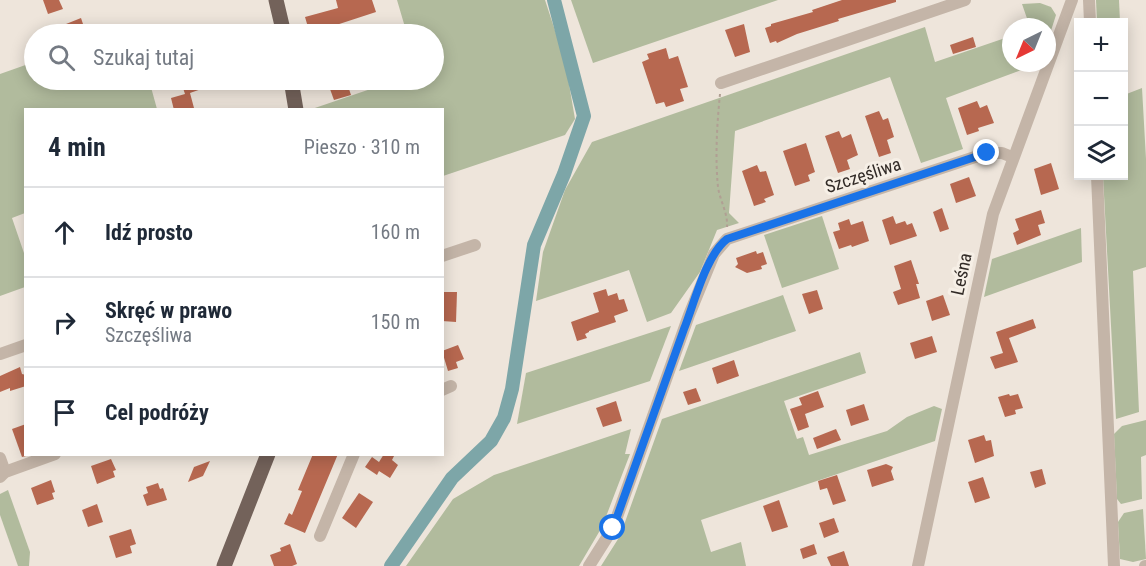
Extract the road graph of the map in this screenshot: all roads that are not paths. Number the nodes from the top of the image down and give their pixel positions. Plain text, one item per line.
1 (276, 0) edge
2 (965, 0) edge
3 (1072, 0) edge
4 (1089, 0) edge
5 (1090, 18) edge
6 (282, 24) edge
7 (721, 84) road end
8 (293, 90) edge
9 (296, 108) edge
10 (1012, 157) junction
11 (1097, 180) edge
12 (475, 244) dead end
13 (444, 255) edge
14 (24, 346) edge
15 (0, 354) edge
16 (50, 456) edge
17 (267, 456) edge
18 (353, 456) edge
19 (0, 458) edge
20 (2, 475) edge
21 (320, 536) dead end
22 (224, 566) edge
23 (589, 566) edge
24 (918, 566) edge
25 (1114, 566) edge

1 - 6 main road
2 - 7 street
3 - 10 street, Leśna
4 - 5 street
8 - 9 main road
10 - 23 street, Szczęśliwa
10 - 24 street, Leśna
11 - 25 street
12 - 13 street
14 - 15 street
16 - 20 street
17 - 22 main road
18 - 21 street
19 - 20 street

